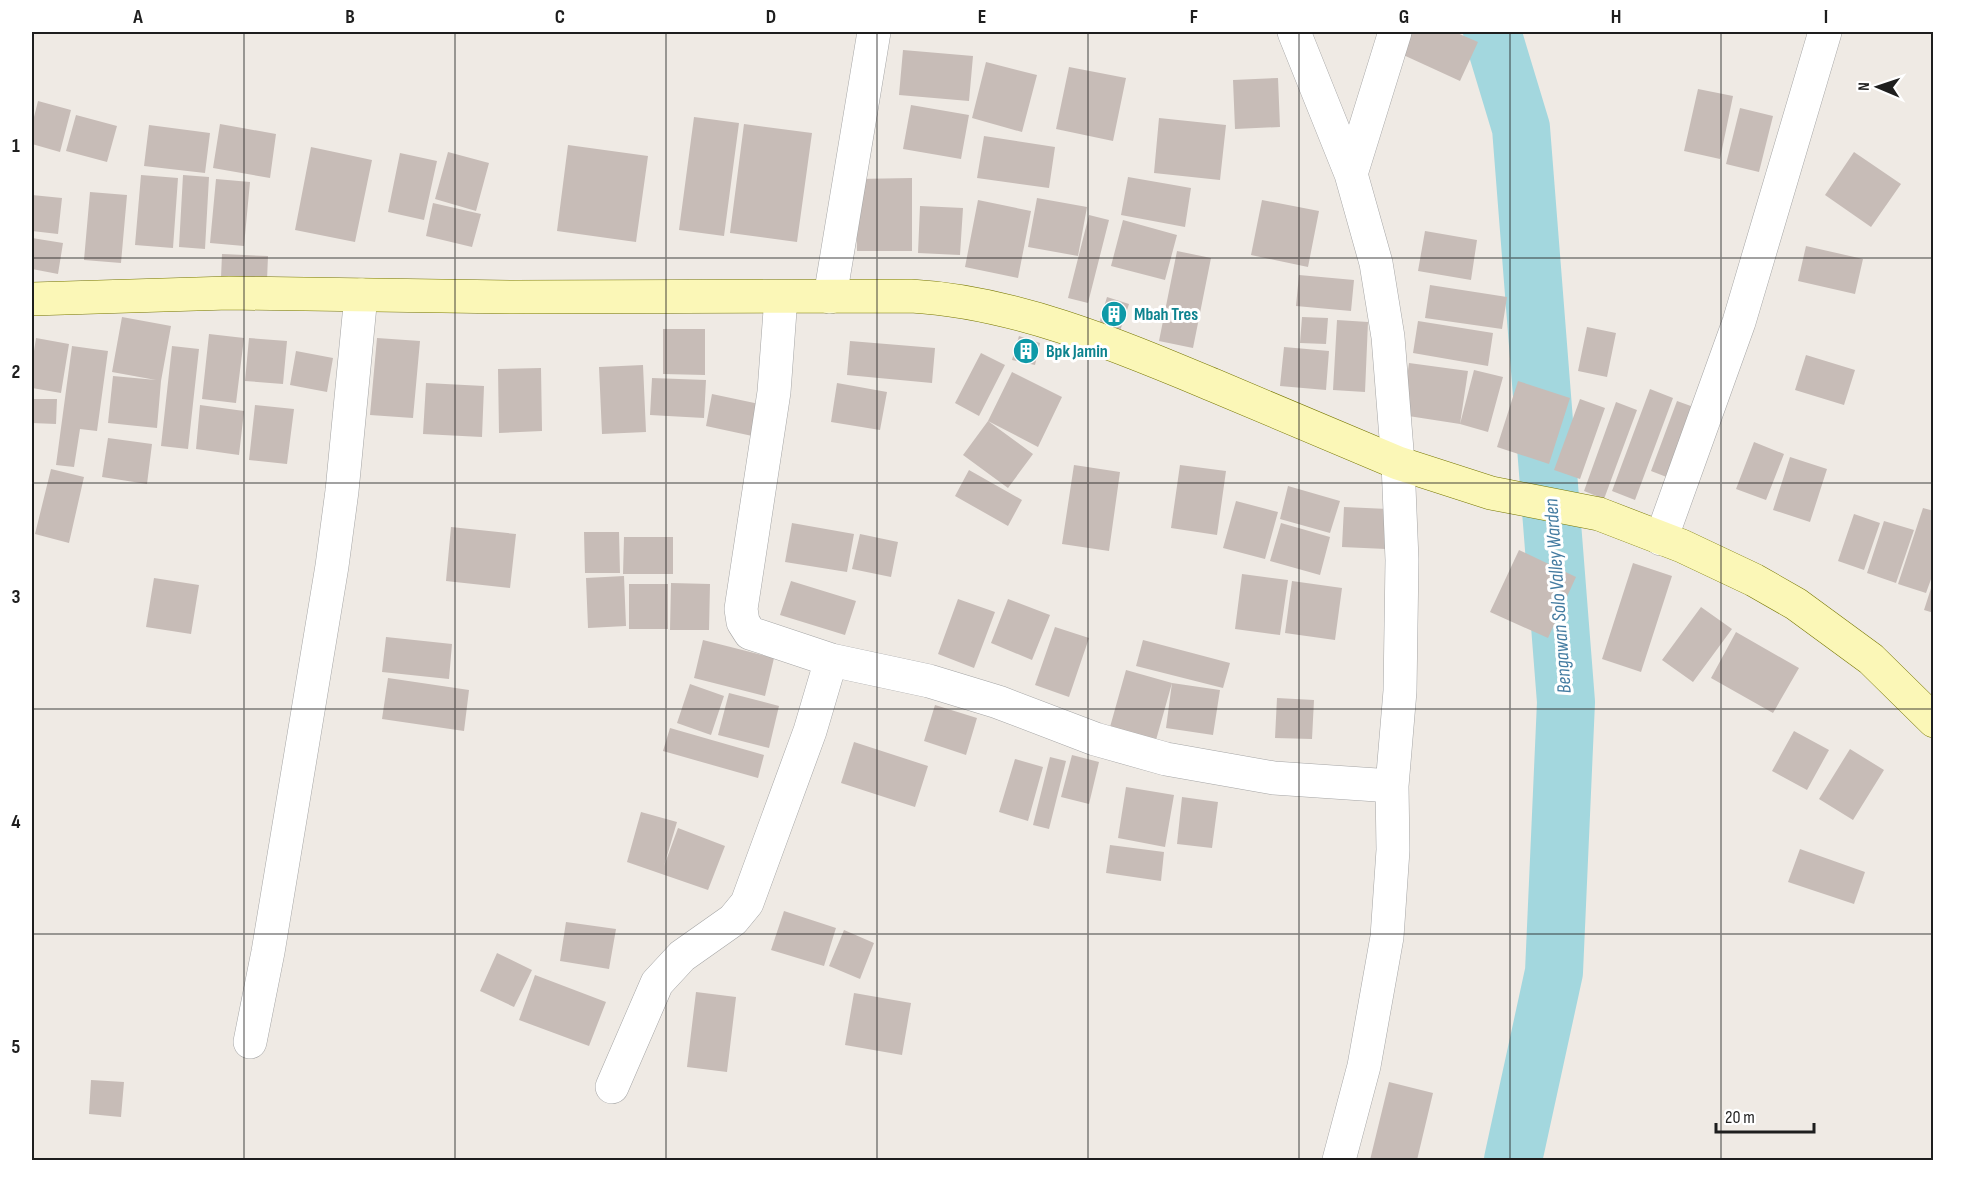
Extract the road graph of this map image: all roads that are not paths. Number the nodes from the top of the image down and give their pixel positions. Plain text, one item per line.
1 (874, 32) edge
2 (1294, 32) edge
3 (1395, 32) edge
4 (1825, 32) edge
5 (1351, 174) junction
6 (361, 295) junction
7 (781, 297) junction
8 (830, 297) junction
9 (32, 299) edge
10 (1398, 463) junction
11 (1661, 539) junction
12 (831, 660) junction
13 (1934, 721) edge
14 (1392, 786) junction
15 (250, 1042) dead end
16 (612, 1087) dead end
17 (1339, 1161) edge

1 - 8 street
2 - 5 street
3 - 5 street
4 - 11 street
5 - 10 street
6 - 7 street
6 - 9 street
6 - 15 street
7 - 8 street
7 - 12 street
8 - 10 street
10 - 11 street
10 - 14 street
11 - 13 street
12 - 14 street
12 - 16 street
14 - 17 street

